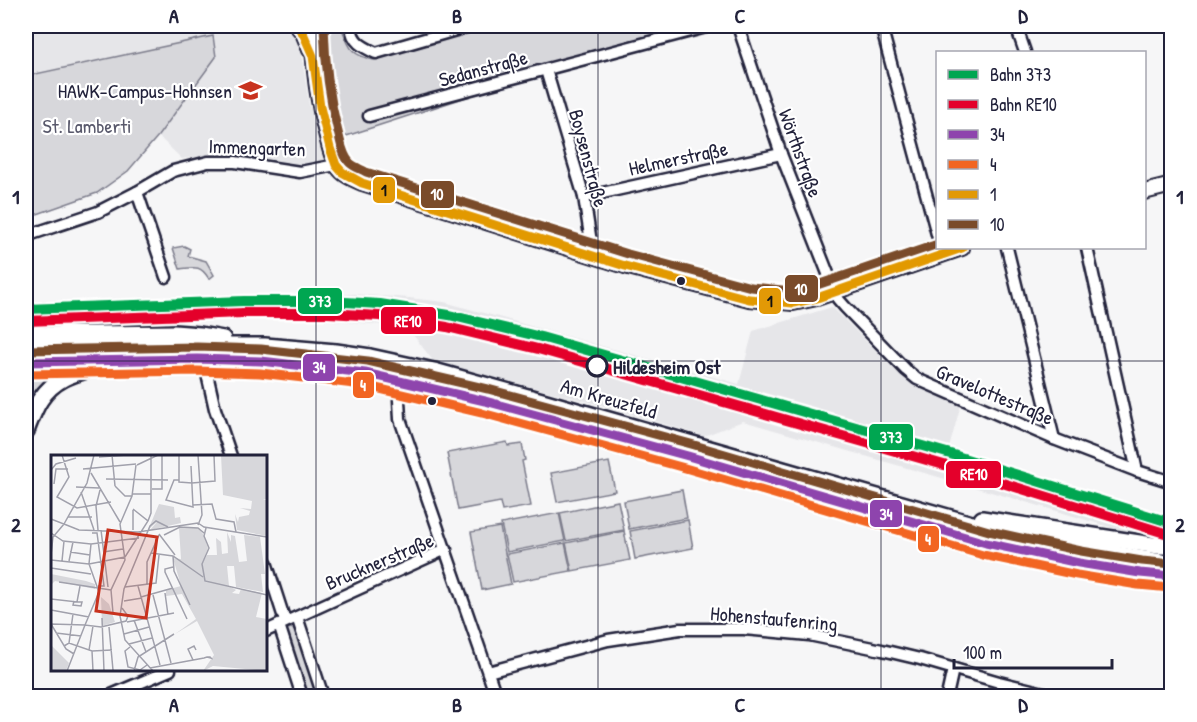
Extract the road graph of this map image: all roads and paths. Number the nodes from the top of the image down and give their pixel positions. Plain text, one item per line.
1 (297, 26) edge
2 (312, 26) edge
3 (351, 26) edge
4 (470, 26) edge
5 (710, 26) edge
6 (738, 26) edge
7 (882, 26) edge
8 (1016, 26) edge
9 (1025, 51) edge
10 (313, 56) junction
11 (546, 70) junction
12 (369, 116) dead end
13 (781, 154) junction
14 (336, 165) junction
15 (1172, 185) edge
16 (137, 192) junction
17 (1146, 192) edge
18 (584, 197) junction
19 (936, 230) edge
20 (26, 236) edge
21 (1007, 249) edge
22 (1087, 249) edge
23 (941, 250) edge
24 (593, 255) junction
25 (166, 276) dead end
26 (835, 292) junction
27 (26, 335) edge
28 (265, 346) junction
29 (26, 349) edge
30 (119, 360) junction
31 (26, 362) edge
32 (410, 365) junction
33 (207, 374) dead end
34 (403, 382) junction
35 (26, 431) edge
36 (1054, 439) junction
37 (231, 455) edge
38 (1137, 471) junction
39 (1172, 482) edge
40 (948, 517) junction
41 (1172, 546) edge
42 (446, 549) junction
43 (1172, 564) edge
44 (267, 566) edge
45 (1140, 573) junction
46 (1172, 576) edge
47 (1172, 586) edge
48 (297, 616) junction
49 (282, 623) junction
50 (267, 630) edge
51 (954, 669) junction
52 (488, 672) junction
53 (148, 674) edge
54 (109, 696) edge
55 (302, 696) edge
56 (323, 696) edge
57 (496, 696) edge
58 (947, 696) edge
59 (1056, 696) edge

1 - 10 street
2 - 10 street
3 - 4 street
5 - 11 street, Sedanstraße
6 - 13 street, Wörthstraße
7 - 19 street
8 - 9 street
10 - 14 street
11 - 12 street, Sedanstraße
11 - 18 street, Boysenstraße
13 - 18 street, Helmerstraße
13 - 26 street, Wörthstraße
14 - 16 street, Immengarten
14 - 24 street
15 - 17 street
16 - 20 street, Immengarten
16 - 25 street
18 - 24 street, Boysenstraße
21 - 36 street
22 - 38 street
23 - 26 street
24 - 26 street
26 - 36 street, Gravelottestraße
27 - 28 main road
28 - 29 main road, Am Kreuzfeld
28 - 32 main road, Am Kreuzfeld
30 - 31 main road, Am Kreuzfeld
30 - 34 main road, Am Kreuzfeld
30 - 35 main road
32 - 34 street
32 - 40 main road, Am Kreuzfeld
33 - 37 street
34 - 42 street
34 - 45 main road, Am Kreuzfeld
36 - 38 street, Gravelottestraße
38 - 39 street, Gravelottestraße
40 - 41 main road
40 - 43 main road, Am Kreuzfeld
42 - 48 street, Brucknerstraße
42 - 52 street, Brucknerstraße
44 - 49 street
45 - 46 main road
45 - 47 main road, Am Kreuzfeld
48 - 49 street, Brucknerstraße
48 - 56 street
49 - 50 street, Brucknerstraße
49 - 55 street
51 - 52 street, Hohenstaufenring
51 - 58 street
51 - 59 street, Hohenstaufenring
52 - 57 street, Brucknerstraße
53 - 54 street

